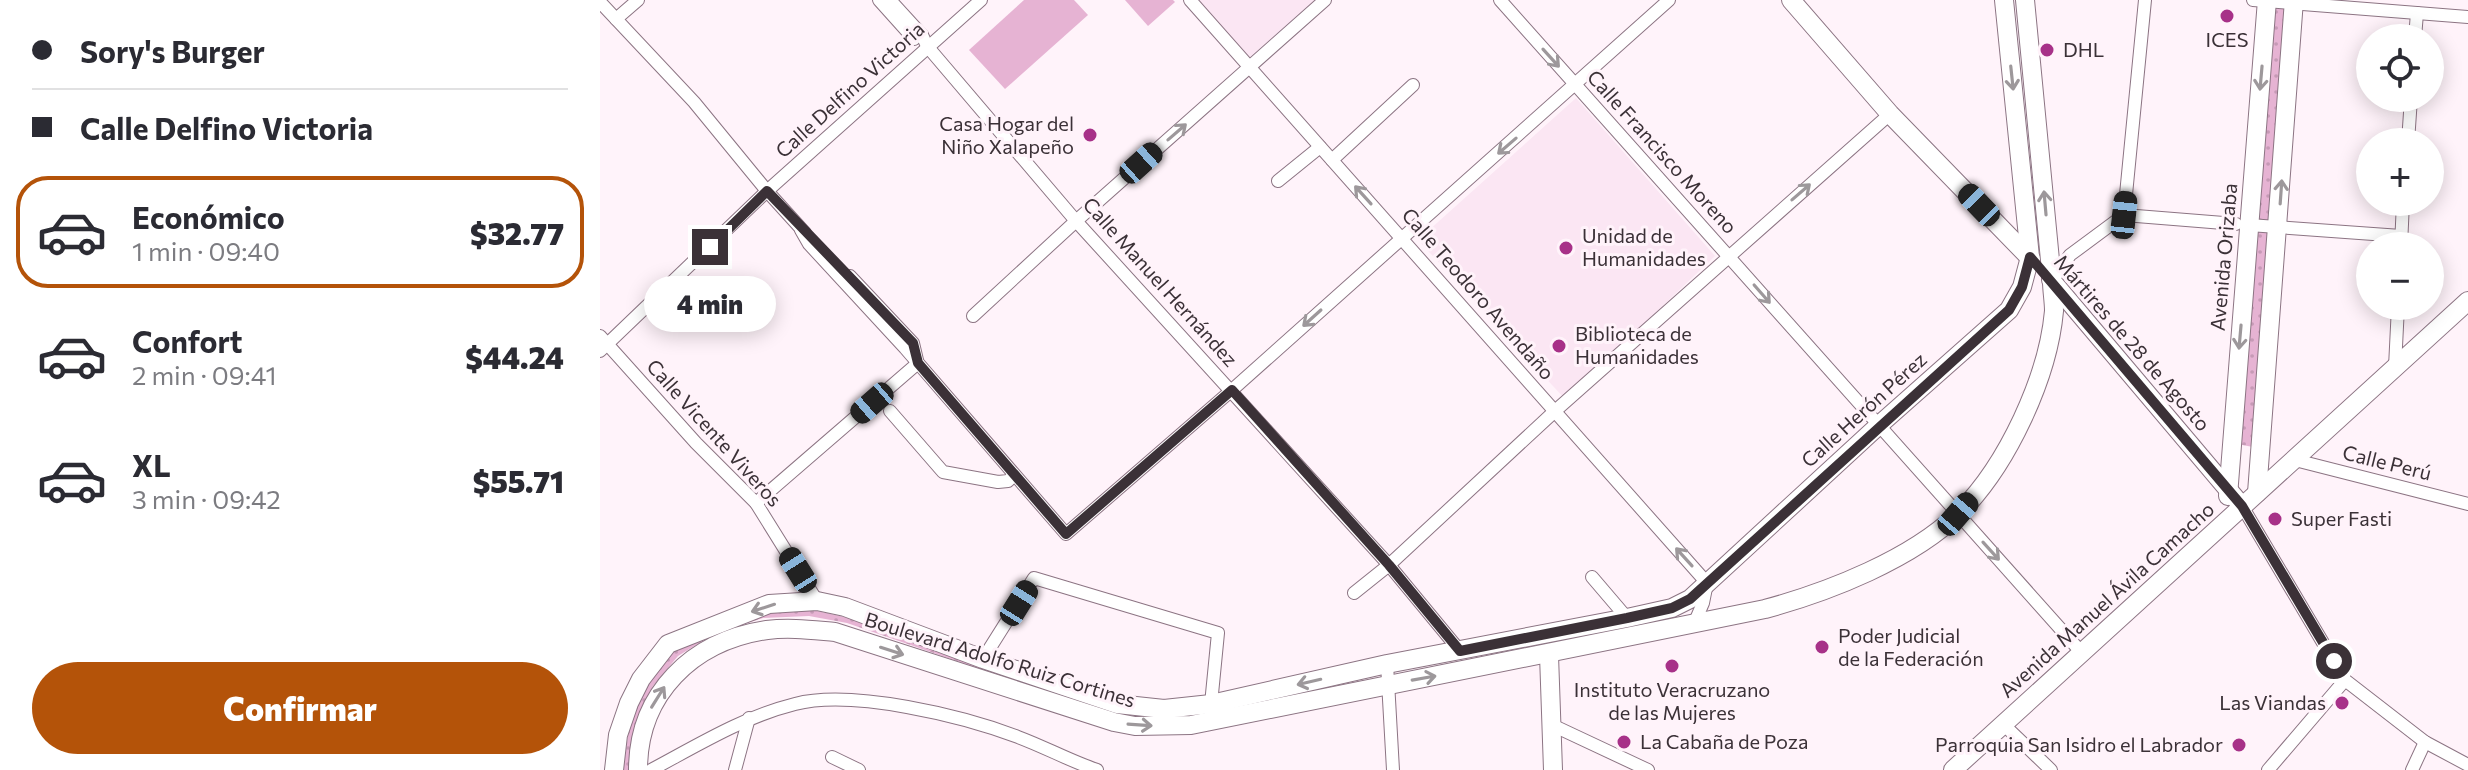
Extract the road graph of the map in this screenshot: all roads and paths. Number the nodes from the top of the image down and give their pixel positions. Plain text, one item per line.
1 (638, 0) edge
2 (879, 0) edge
3 (890, 0) edge
4 (981, 0) edge
5 (1190, 0) edge
6 (1325, 0) edge
7 (1500, 0) edge
8 (1669, 0) edge
9 (1791, 0) edge
10 (2004, 0) edge
11 (2025, 0) edge
12 (2145, 0) edge
13 (2253, 0) edge
14 (2267, 0) edge
15 (600, 2) edge
16 (2294, 2) edge
17 (2417, 13) junction
18 (2468, 17) edge
19 (616, 19) junction
20 (2416, 24) edge
21 (927, 46) junction
22 (1250, 68) junction
23 (1413, 85) dead end
24 (1576, 85) junction
25 (1890, 114) junction
26 (1320, 147) junction
27 (1332, 160) junction
28 (1278, 181) dead end
29 (767, 191) junction
30 (2124, 215) junction
31 (1076, 221) junction
32 (2243, 224) junction
33 (2279, 228) junction
34 (2356, 236) edge
35 (1401, 237) junction
36 (1728, 256) junction
37 (2030, 257) junction
38 (2052, 281) junction
39 (2468, 301) edge
40 (973, 316) dead end
41 (2397, 320) edge
42 (603, 344) edge
43 (918, 363) junction
44 (2395, 367) junction
45 (1232, 390) junction
46 (890, 411) dead end
47 (1555, 411) junction
48 (1878, 426) junction
49 (2231, 447) junction
50 (2260, 453) junction
51 (2295, 460) junction
52 (1013, 476) junction
53 (2228, 489) junction
54 (2257, 493) junction
55 (756, 503) junction
56 (2468, 504) edge
57 (2235, 512) junction
58 (1958, 514) junction
59 (1389, 565) junction
60 (1592, 577) dead end
61 (1707, 583) junction
62 (1354, 593) dead end
63 (817, 601) junction
64 (1627, 618) junction
65 (1694, 624) junction
66 (1460, 651) junction
67 (2082, 653) junction
68 (1549, 655) junction
69 (983, 659) junction
70 (1387, 664) junction
71 (1011, 668) junction
72 (2345, 680) junction
73 (1388, 684) junction
74 (1004, 687) junction
75 (1211, 704) junction
76 (749, 718) junction
77 (2003, 724) junction
78 (1552, 725) junction
79 (2425, 742) junction
80 (832, 757) dead end
81 (2468, 765) edge
82 (1088, 769) edge
83 (614, 770) edge
84 (638, 770) edge
85 (651, 770) edge
86 (735, 770) edge
87 (859, 770) edge
88 (1393, 770) edge
89 (1553, 770) edge
90 (1648, 770) edge
91 (1953, 770) edge
92 (2051, 770) edge
93 (2268, 770) edge
94 (2412, 770) edge

1 - 19 street
2 - 21 street, Calle Manuel Hernández
3 - 21 street, Calle Manuel Hernández
4 - 21 street, Calle Delfino Victoria
5 - 22 street, Calle Teodoro Avendaño
6 - 22 street
7 -> 24 street, Calle Francisco Moreno
8 - 24 street
9 - 25 main road, Mártires de 28 de Agosto
10 -> 37 main road
38 -> 11 main road, Boulevard Adolfo Ruiz Cortines
12 - 30 street
13 - 14 street
14 - 16 street
14 -> 32 main road, Avenida Orizaba
15 - 19 street
16 - 17 street
33 -> 16 main road
17 - 18 street
17 - 20 street
19 - 29 street
21 - 29 street, Calle Delfino Victoria
21 - 31 street, Calle Manuel Hernández
22 - 26 street, Calle Teodoro Avendaño
31 -> 22 street
23 - 27 street
24 -> 35 street
24 - 36 street, Calle Francisco Moreno
36 -> 25 street
25 - 37 main road, Mártires de 28 de Agosto
26 - 27 street, Calle Teodoro Avendaño
26 - 28 street
35 -> 27 street, Calle Teodoro Avendaño
29 - 42 street, Calle Delfino Victoria
29 - 43 street
30 - 32 street
30 - 38 street
31 - 40 street
31 - 45 street, Calle Manuel Hernández
32 - 33 street
32 -> 49 main road, Avenida Orizaba
33 - 34 street
33 - 50 main road
35 -> 45 street
35 - 47 street, Calle Teodoro Avendaño
36 - 47 street
36 -> 48 street, Calle Francisco Moreno
37 - 38 main road, Mártires de 28 de Agosto
37 - 48 main road, Calle Herón Pérez
38 - 53 main road, Mártires de 28 de Agosto
38 - 58 main road, Boulevard Adolfo Ruiz Cortines
39 - 44 main road, Avenida Manuel Ávila Camacho
41 - 44 street
42 - 55 street, Calle Vicente Viveros
43 - 52 street
43 - 55 street
44 - 51 main road, Avenida Manuel Ávila Camacho
45 - 52 street
45 - 59 street, Calle Manuel Hernández
46 - 52 street
47 - 59 street
61 -> 47 street, Calle Teodoro Avendaño
48 - 58 street, Calle Francisco Moreno
48 - 61 main road, Calle Herón Pérez
49 - 50 main road
49 - 53 main road, Avenida Orizaba
50 - 54 main road
51 - 54 main road, Avenida Manuel Ávila Camacho
51 - 56 street, Calle Perú
53 - 57 main road, Avenida Orizaba
54 - 57 main road, Avenida Manuel Ávila Camacho
55 - 63 street, Calle Vicente Viveros
57 - 67 main road, Avenida Manuel Ávila Camacho
57 - 72 street
58 - 65 main road, Boulevard Adolfo Ruiz Cortines
58 -> 67 street, Calle Francisco Moreno
59 - 62 street
59 - 66 street, Calle Manuel Hernández
60 - 64 street
61 - 64 main road, Boulevard Adolfo Ruiz Cortines
61 - 65 street
63 - 69 main road, Boulevard Adolfo Ruiz Cortines
63 -> 83 main road, Boulevard Adolfo Ruiz Cortines
64 - 66 main road, Boulevard Adolfo Ruiz Cortines
65 - 68 main road, Boulevard Adolfo Ruiz Cortines
66 - 70 main road, Boulevard Adolfo Ruiz Cortines
67 - 77 main road, Avenida Manuel Ávila Camacho
73 -> 68 main road, Boulevard Adolfo Ruiz Cortines
68 - 78 main road
69 - 71 main road, Boulevard Adolfo Ruiz Cortines
69 - 75 street
70 - 73 street
70 -> 75 main road, Boulevard Adolfo Ruiz Cortines
71 - 74 main road
71 - 75 main road, Boulevard Adolfo Ruiz Cortines
72 - 79 street
72 - 93 street
74 -> 73 main road, Boulevard Adolfo Ruiz Cortines
73 - 88 street
84 -> 74 main road, Boulevard Adolfo Ruiz Cortines
76 - 82 street
76 - 85 street
76 - 86 street
77 - 91 main road, Avenida Manuel Ávila Camacho
77 - 92 street
78 - 89 main road
78 - 90 street
79 - 81 street
79 - 94 street
80 - 87 street

